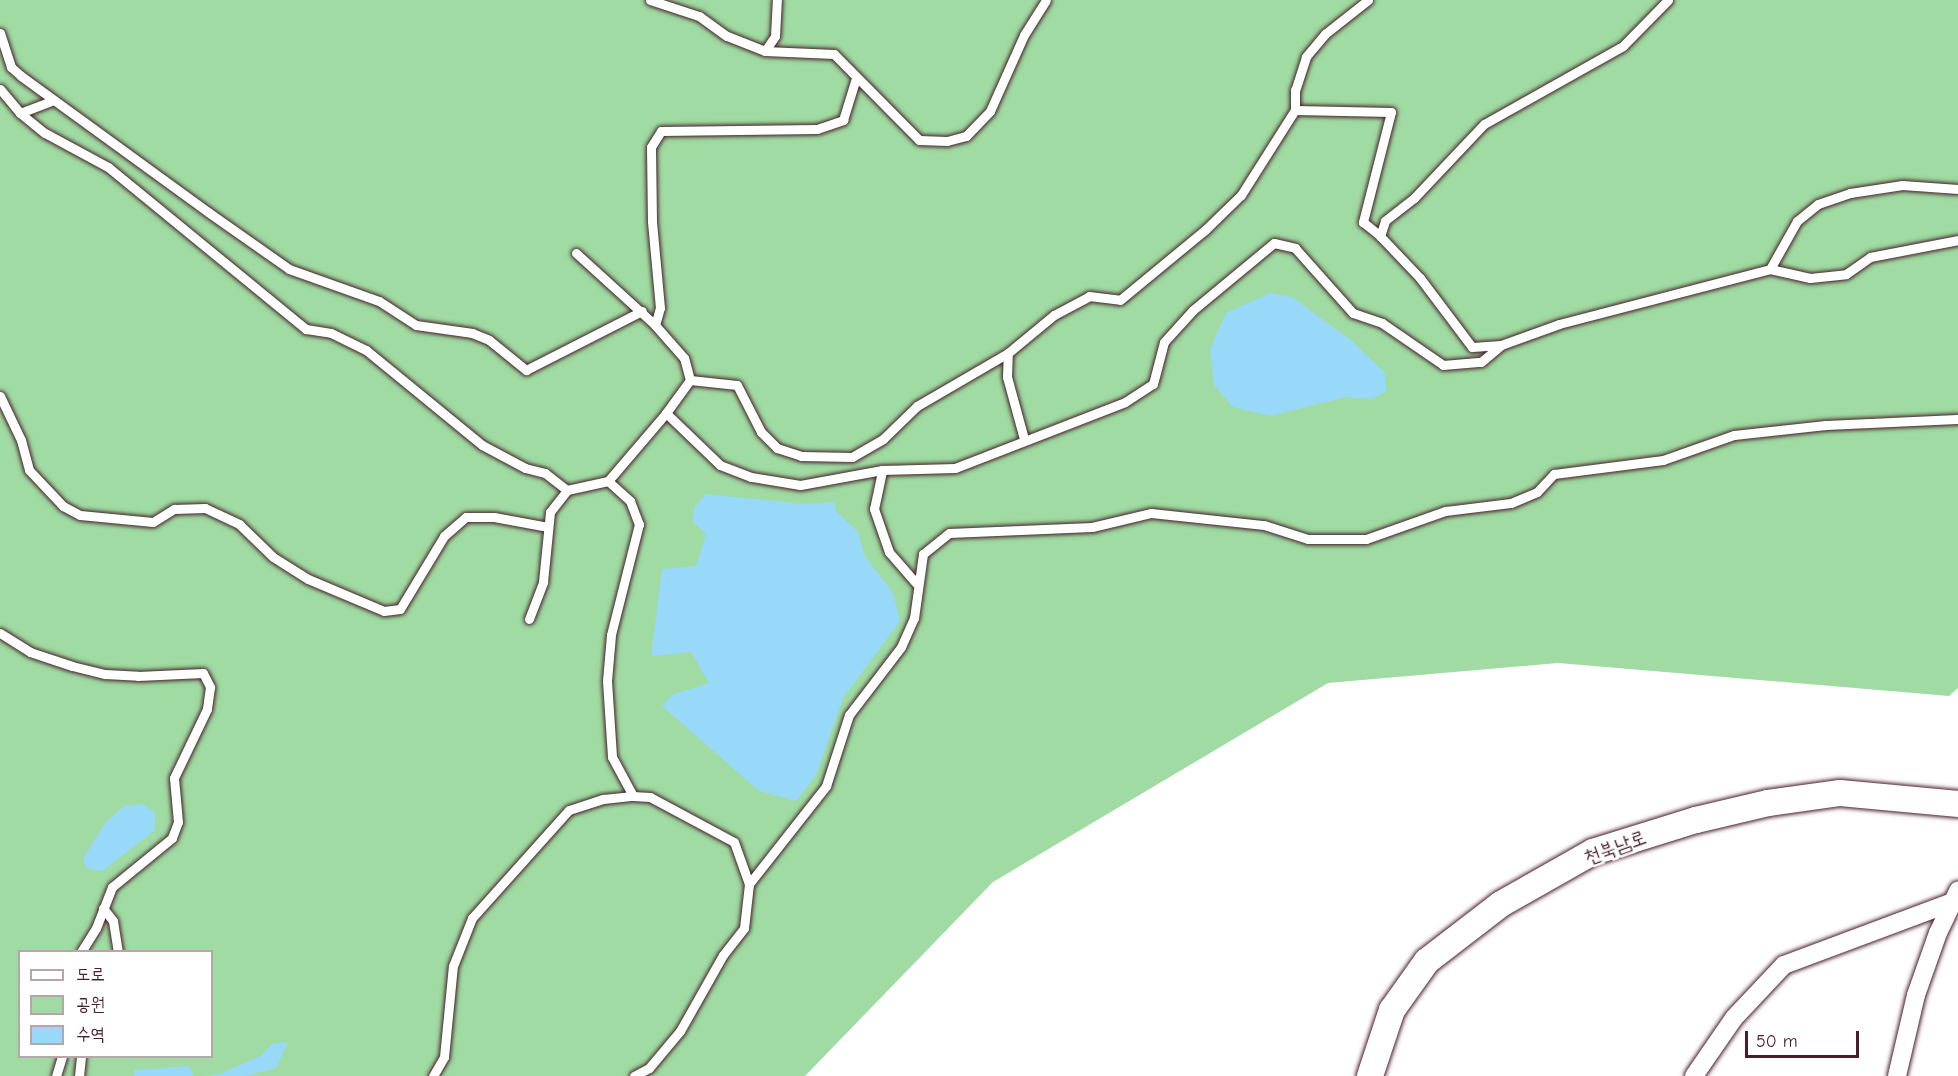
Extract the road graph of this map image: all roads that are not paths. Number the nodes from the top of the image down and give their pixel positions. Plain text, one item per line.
1 (650, 0) edge
2 (777, 0) edge
3 (1046, 0) edge
4 (1368, 0) edge
5 (1668, 0) edge
6 (0, 33) edge
7 (765, 51) junction
8 (856, 78) junction
9 (0, 89) edge
10 (54, 100) junction
11 (1295, 110) junction
12 (21, 113) junction
13 (1958, 189) edge
14 (1380, 237) junction
15 (1958, 240) edge
16 (576, 253) dead end
17 (1770, 269) junction
18 (642, 311) junction
19 (655, 325) junction
20 (1501, 345) junction
21 (1008, 353) junction
22 (690, 380) junction
23 (0, 396) edge
24 (666, 413) junction
25 (1958, 419) edge
26 (1024, 439) junction
27 (882, 470) junction
28 (608, 481) junction
29 (567, 490) junction
30 (548, 527) junction
31 (916, 583) junction
32 (529, 619) dead end
33 (0, 633) edge
34 (633, 796) junction
35 (1958, 804) edge
36 (749, 884) junction
37 (1954, 897) edge
38 (103, 908) junction
39 (82, 950) edge
40 (118, 950) edge
41 (61, 1058) edge
42 (81, 1058) edge
43 (56, 1076) edge
44 (79, 1076) edge
45 (433, 1076) edge
46 (634, 1076) edge
47 (1370, 1076) edge
48 (1694, 1076) edge
49 (1898, 1076) edge

1 - 7 lane
2 - 7 lane
3 - 8 lane
4 - 11 lane
5 - 14 lane
6 - 10 lane
7 - 8 lane
8 - 19 lane
9 - 12 lane
10 - 12 lane
10 - 18 lane
11 - 14 lane
11 - 21 lane
12 - 29 lane
13 - 17 lane
14 - 20 lane
15 - 17 lane
16 - 18 lane
17 - 20 lane
18 - 19 lane
19 - 22 lane
20 - 26 lane
21 - 22 lane
21 - 26 lane
22 - 24 lane
23 - 30 lane
24 - 27 lane
24 - 28 lane
25 - 31 lane
26 - 27 lane
27 - 31 lane
28 - 29 lane
28 - 34 lane
29 - 30 lane
30 - 32 lane
31 - 36 lane
33 - 38 lane
34 - 36 lane
34 - 45 lane
35 - 47 main road, 천북남로
36 - 46 lane
37 - 48 street
37 - 49 street
38 - 39 lane
38 - 40 lane
41 - 43 lane
42 - 44 lane

